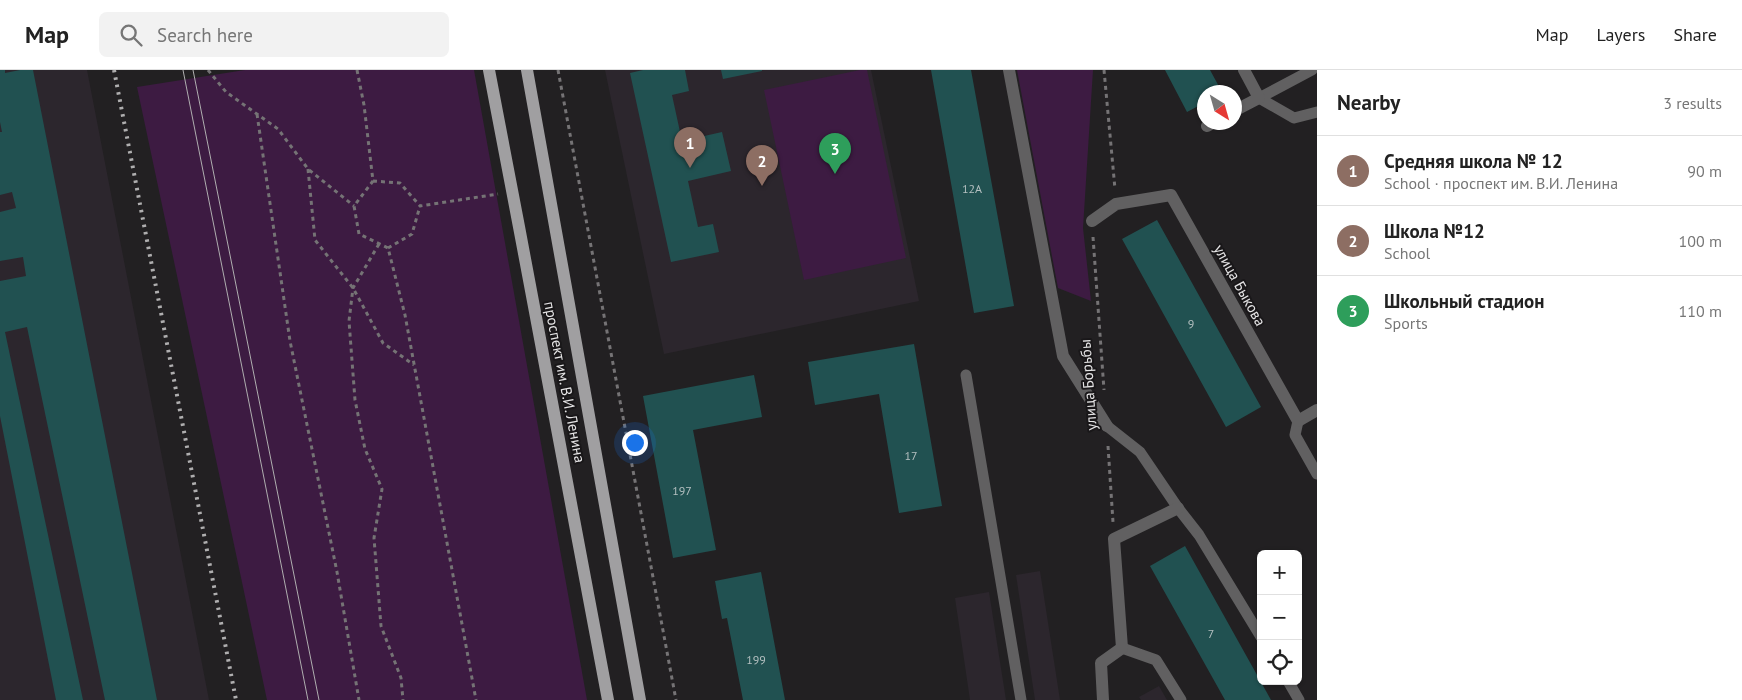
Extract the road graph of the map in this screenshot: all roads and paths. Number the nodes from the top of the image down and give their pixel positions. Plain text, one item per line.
1 (208, 70) edge
2 (357, 70) edge
3 (489, 70) edge
4 (528, 70) edge
5 (558, 70) edge
6 (1009, 70) edge
7 (1104, 70) edge
8 (1244, 70) edge
9 (1312, 70) edge
10 (1259, 98) junction
11 (1242, 107) edge
12 (1317, 112) edge
13 (257, 114) junction
14 (308, 169) junction
15 (373, 181) junction
16 (502, 194) dead end
17 (1116, 204) junction
18 (354, 206) junction
19 (420, 206) junction
20 (1092, 221) joint
21 (379, 244) junction
22 (388, 248) junction
23 (353, 288) junction
24 (414, 366) junction
25 (966, 375) dead end
26 (1105, 397) dead end
27 (1317, 410) edge
28 (1298, 420) junction
29 (1107, 426) junction
30 (1317, 474) edge
31 (1178, 508) junction
32 (1114, 539) junction
33 (1257, 630) edge
34 (1122, 648) junction
35 (1290, 685) edge
36 (359, 700) edge
37 (403, 700) edge
38 (476, 700) edge
39 (608, 700) edge
40 (640, 700) edge
41 (676, 700) edge
42 (1021, 700) edge
43 (1103, 700) edge
44 (1181, 700) edge
45 (1299, 700) edge

1 - 13 path
2 - 15 path
3 - 39 main road, проспект им. В.И. Ленина
4 - 40 main road, проспект им. В.И. Ленина
5 - 41 path
6 - 29 street
7 - 17 path
8 - 10 street
9 - 10 lane
10 - 11 street
10 - 12 lane
13 - 14 path
13 - 36 path
14 - 18 path
14 - 23 path
15 - 18 path
15 - 19 path
16 - 19 path
17 - 20 street
17 - 28 street, улица Быкова
18 - 21 path
19 - 22 path
20 - 26 path, улица Борьбы
21 - 22 path
21 - 23 path
22 - 24 path
23 - 24 path
23 - 37 path
24 - 38 path
25 - 42 lane
27 - 28 street
28 - 30 lane
29 - 31 lane
29 - 32 path, улица Борьбы
31 - 32 street
31 - 33 lane
32 - 34 street
34 - 43 street
34 - 44 lane
35 - 45 lane

